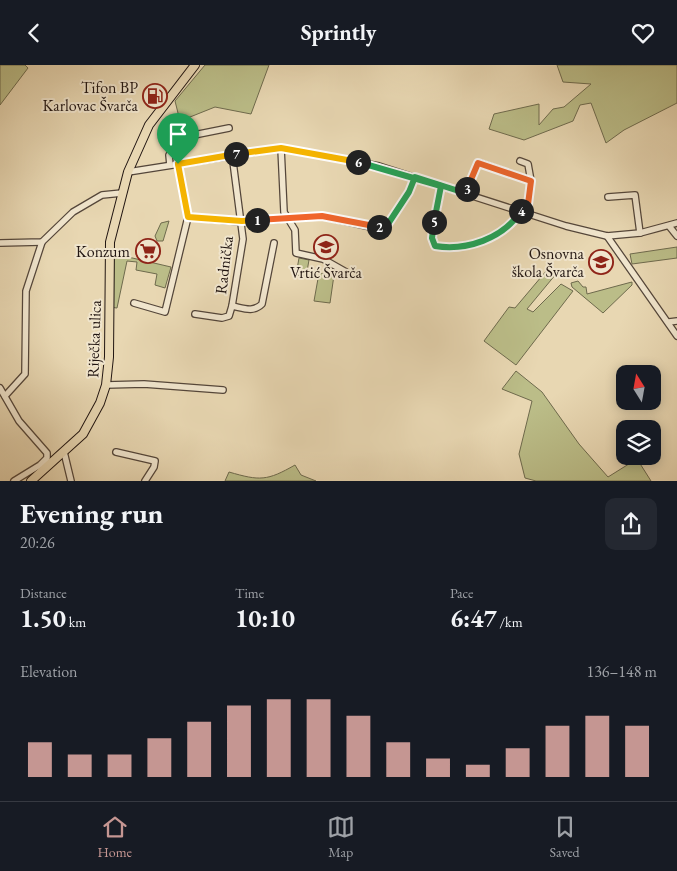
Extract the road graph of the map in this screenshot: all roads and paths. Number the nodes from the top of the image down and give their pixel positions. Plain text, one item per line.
1 (195, 65) edge
2 (229, 128) dead end
3 (281, 148) junction
4 (232, 154) junction
5 (135, 157) junction
6 (520, 161) dead end
7 (178, 164) junction
8 (170, 165) junction
9 (144, 169) junction
10 (128, 172) junction
11 (415, 177) junction
12 (531, 181) junction
13 (441, 186) junction
14 (122, 193) junction
15 (465, 193) junction
16 (608, 197) dead end
17 (524, 211) junction
18 (188, 217) junction
19 (286, 218) junction
20 (242, 221) junction
21 (677, 223) edge
22 (669, 226) junction
23 (640, 233) junction
24 (617, 234) junction
25 (607, 236) junction
26 (677, 236) edge
27 (42, 242) junction
28 (0, 243) edge
29 (274, 243) dead end
30 (615, 246) junction
31 (346, 272) dead end
32 (134, 303) dead end
33 (232, 306) junction
34 (196, 314) dead end
35 (677, 321) edge
36 (668, 322) junction
37 (677, 336) edge
38 (106, 385) junction
39 (0, 388) edge
40 (223, 390) dead end
41 (6, 396) junction
42 (64, 452) junction
43 (116, 453) dead end
44 (14, 481) edge
45 (31, 481) edge
46 (71, 481) edge
47 (145, 481) edge

1 - 5 main road, Riječka ulica
2 - 8 street
3 - 4 street
3 - 11 street
3 - 19 street
4 - 7 street
4 - 20 street, Radnička
5 - 9 street
5 - 10 main road, Riječka ulica
6 - 12 street
7 - 8 street
7 - 18 street
8 - 9 street
9 - 10 street
10 - 14 main road, Riječka ulica
11 - 13 street
11 - 19 street
12 - 15 street
12 - 17 street
13 - 15 street
13 - 17 street
14 - 27 street
14 - 38 main road, Riječka ulica
15 - 17 street
16 - 23 street
17 - 25 street
18 - 20 street
18 - 32 street
19 - 20 street
19 - 31 street
20 - 33 street, Radnička
21 - 22 street
22 - 23 street
22 - 26 street
23 - 24 street
24 - 25 street
24 - 30 street
25 - 30 street
27 - 28 street
27 - 41 street
29 - 33 street
30 - 36 street
33 - 34 street, Radnička
35 - 36 street
36 - 37 street
38 - 40 street
38 - 42 main road, Riječka ulica
39 - 41 street
41 - 44 street
42 - 45 main road, Riječka ulica
42 - 46 street
43 - 47 street

